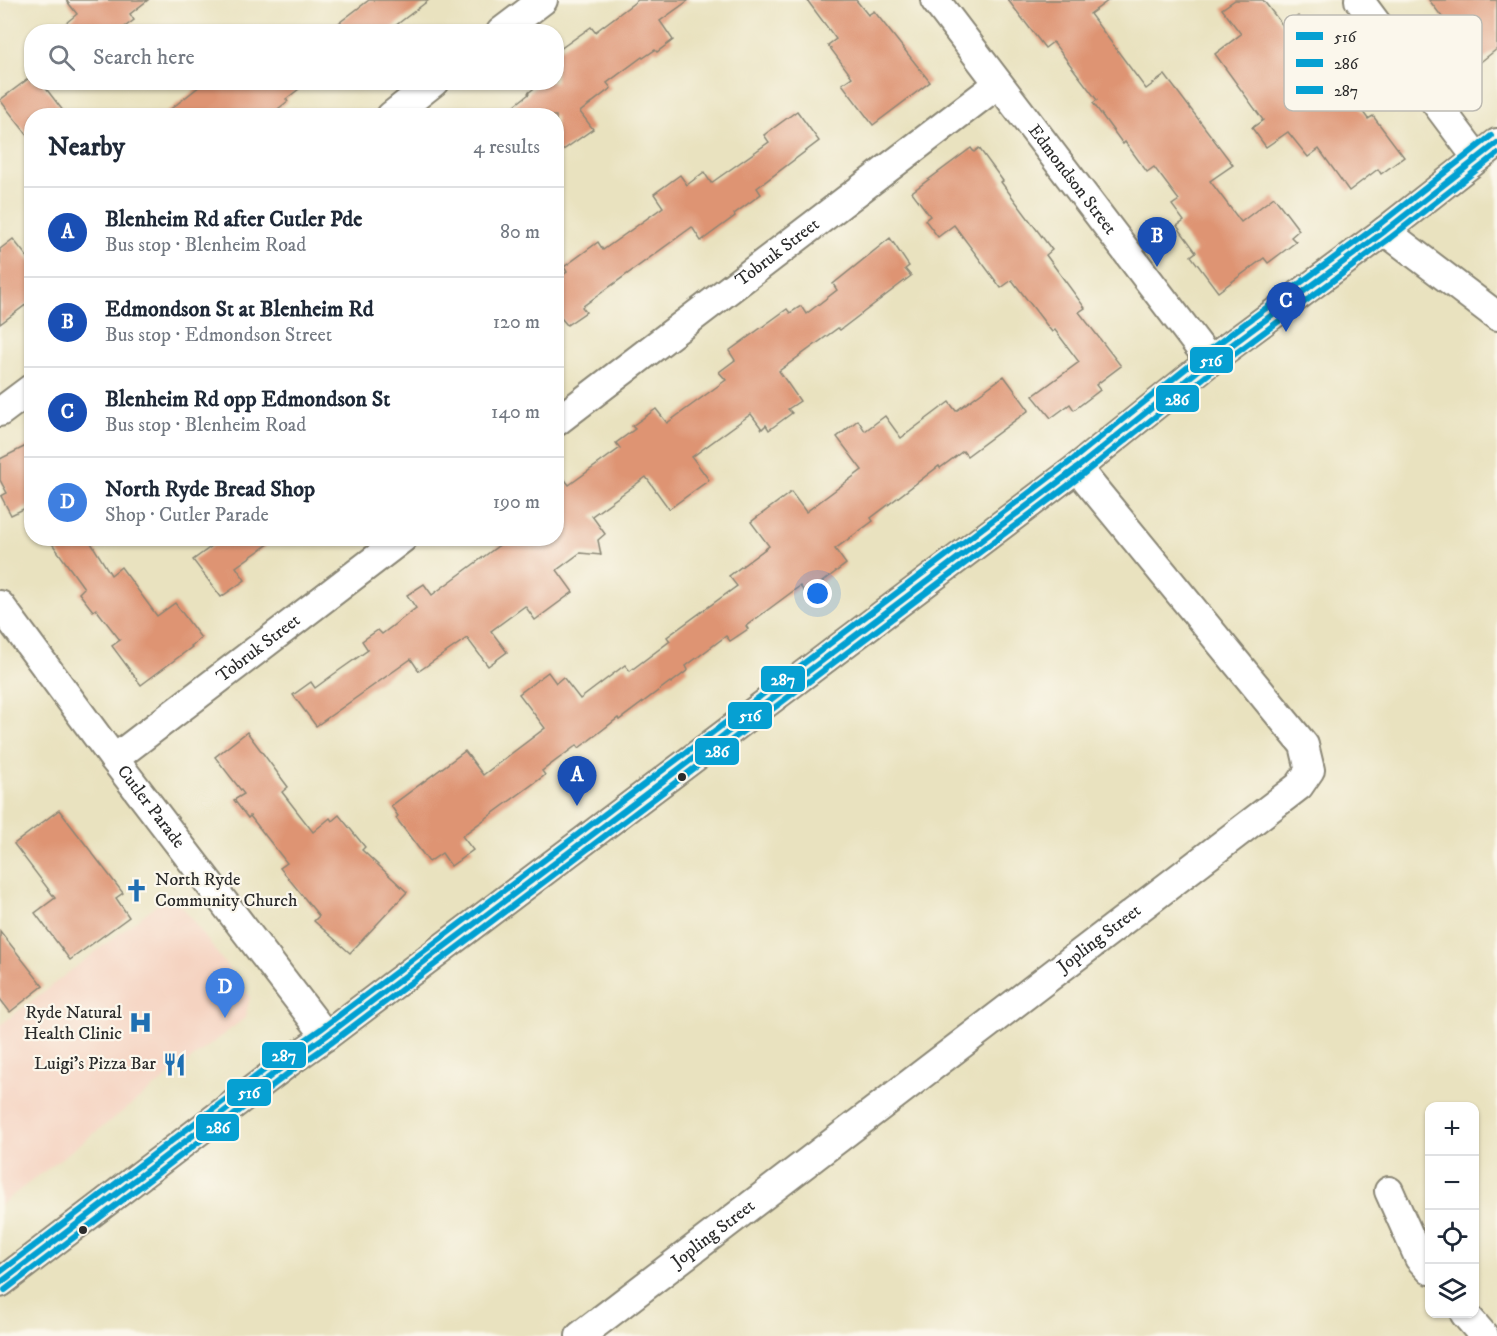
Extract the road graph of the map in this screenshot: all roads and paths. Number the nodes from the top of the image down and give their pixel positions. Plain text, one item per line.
1 (543, 0) edge
2 (935, 0) edge
3 (1359, 0) edge
4 (1372, 15) edge
5 (512, 24) edge
6 (998, 84) junction
7 (424, 90) edge
8 (401, 108) edge
9 (1454, 111) edge
10 (1487, 150) edge
11 (1385, 231) junction
12 (1497, 316) edge
13 (1210, 361) junction
14 (24, 394) edge
15 (0, 412) edge
16 (564, 416) edge
17 (1077, 468) junction
18 (393, 546) edge
19 (0, 605) edge
20 (114, 759) junction
21 (326, 1036) junction
22 (1389, 1191) dead end
23 (1425, 1265) edge
24 (0, 1283) edge
25 (1468, 1318) edge
26 (580, 1336) edge
27 (1484, 1336) edge

1 - 5 street
2 - 6 street, Edmondson Street
3 - 4 street
6 - 13 street, Edmondson Street
6 - 16 street, Tobruk Street
7 - 8 street
9 - 10 street
10 - 11 street
11 - 12 street
11 - 13 street
13 - 17 street
14 - 15 street
17 - 21 street
17 - 26 street, Jopling Street
18 - 20 street, Tobruk Street
19 - 20 street, Cutler Parade
20 - 21 street, Cutler Parade
21 - 24 street
22 - 23 street
25 - 27 street

